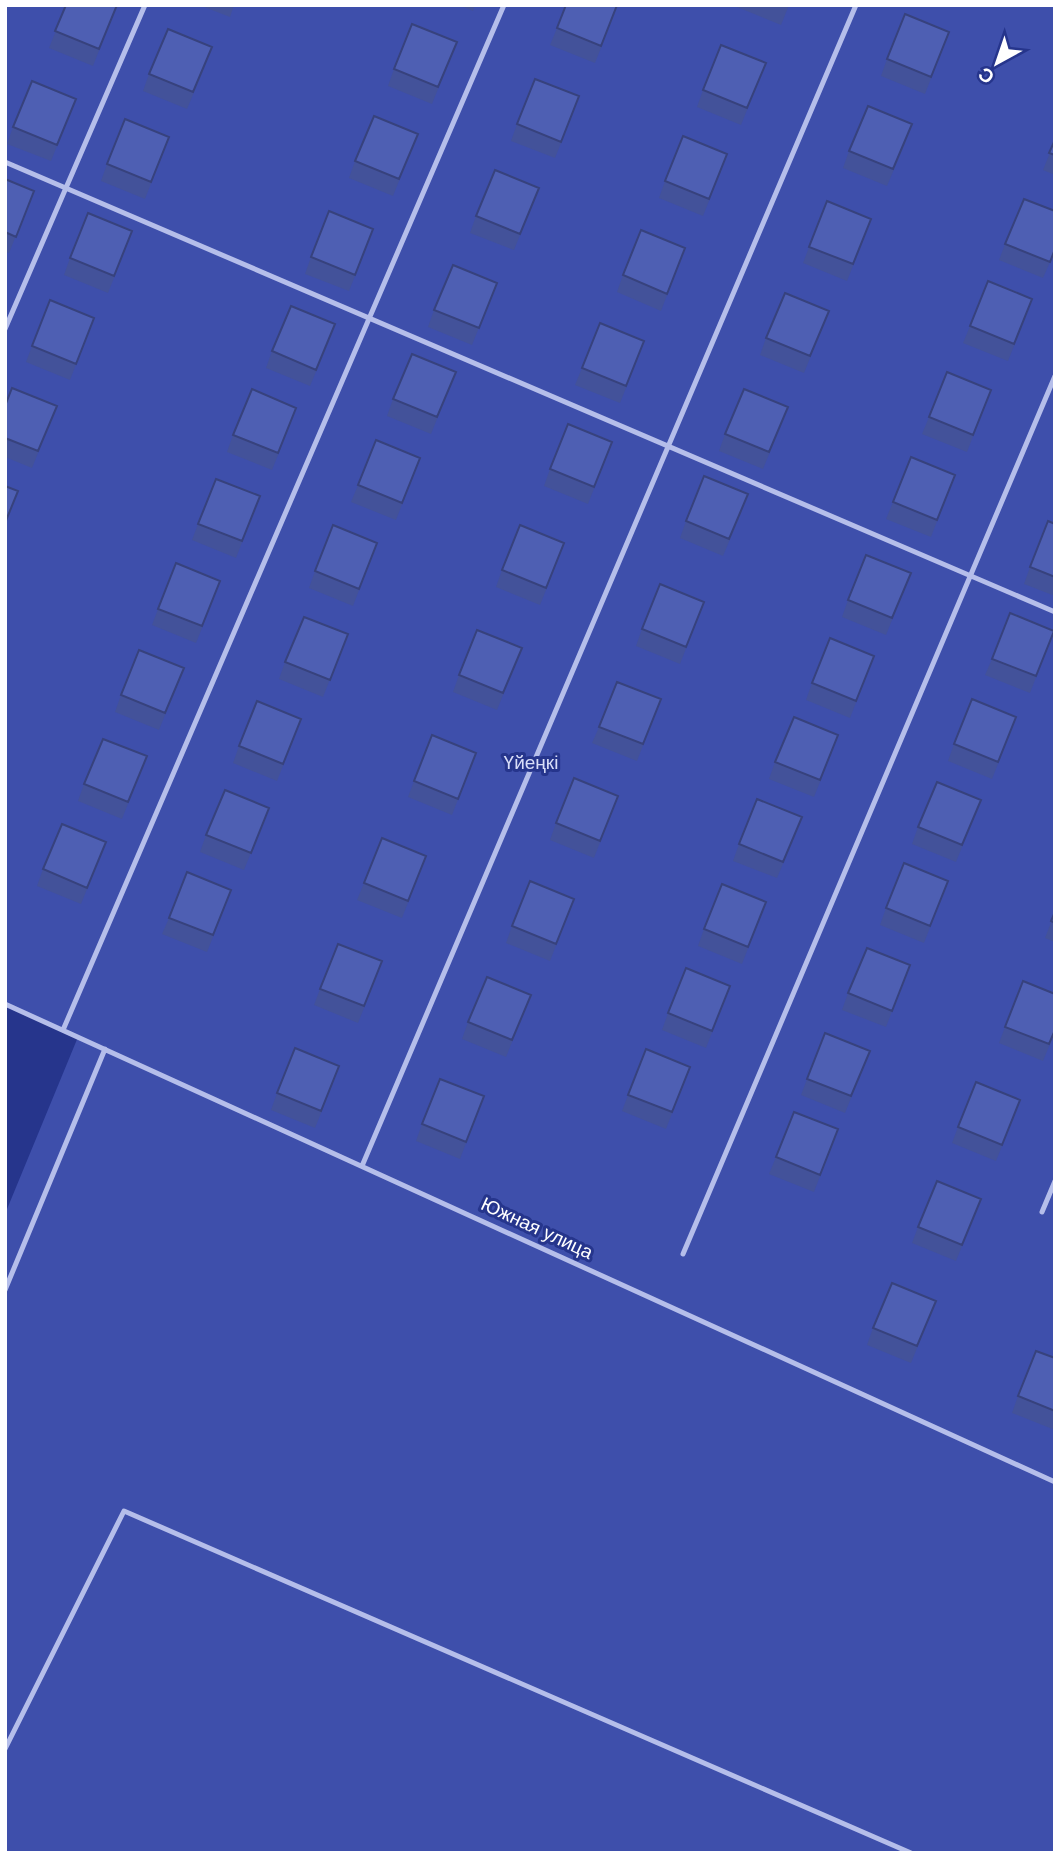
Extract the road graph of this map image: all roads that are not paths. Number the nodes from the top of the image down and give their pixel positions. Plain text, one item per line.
1 (145, 5) edge
2 (504, 5) edge
3 (856, 5) edge
4 (5, 162) edge
5 (66, 188) junction
6 (369, 318) junction
7 (5, 329) edge
8 (1055, 376) edge
9 (668, 447) junction
10 (970, 576) junction
11 (1055, 612) edge
12 (5, 1004) edge
13 (63, 1030) junction
14 (105, 1049) junction
15 (362, 1166) junction
16 (1055, 1181) edge
17 (1042, 1212) dead end
18 (683, 1254) dead end
19 (5, 1290) edge
20 (1055, 1482) edge
21 (5, 1749) edge
22 (911, 1853) edge

1 - 5 lane
2 - 6 lane
3 - 9 lane
4 - 5 lane
5 - 6 lane
5 - 7 lane
6 - 9 lane
6 - 13 lane
8 - 10 lane
9 - 10 lane
9 - 15 lane
10 - 11 lane
10 - 18 lane
12 - 13 lane, Южная улица
13 - 14 lane, Южная улица
14 - 15 lane, Южная улица
14 - 19 lane
15 - 20 lane, Южная улица
16 - 17 lane
21 - 22 lane

